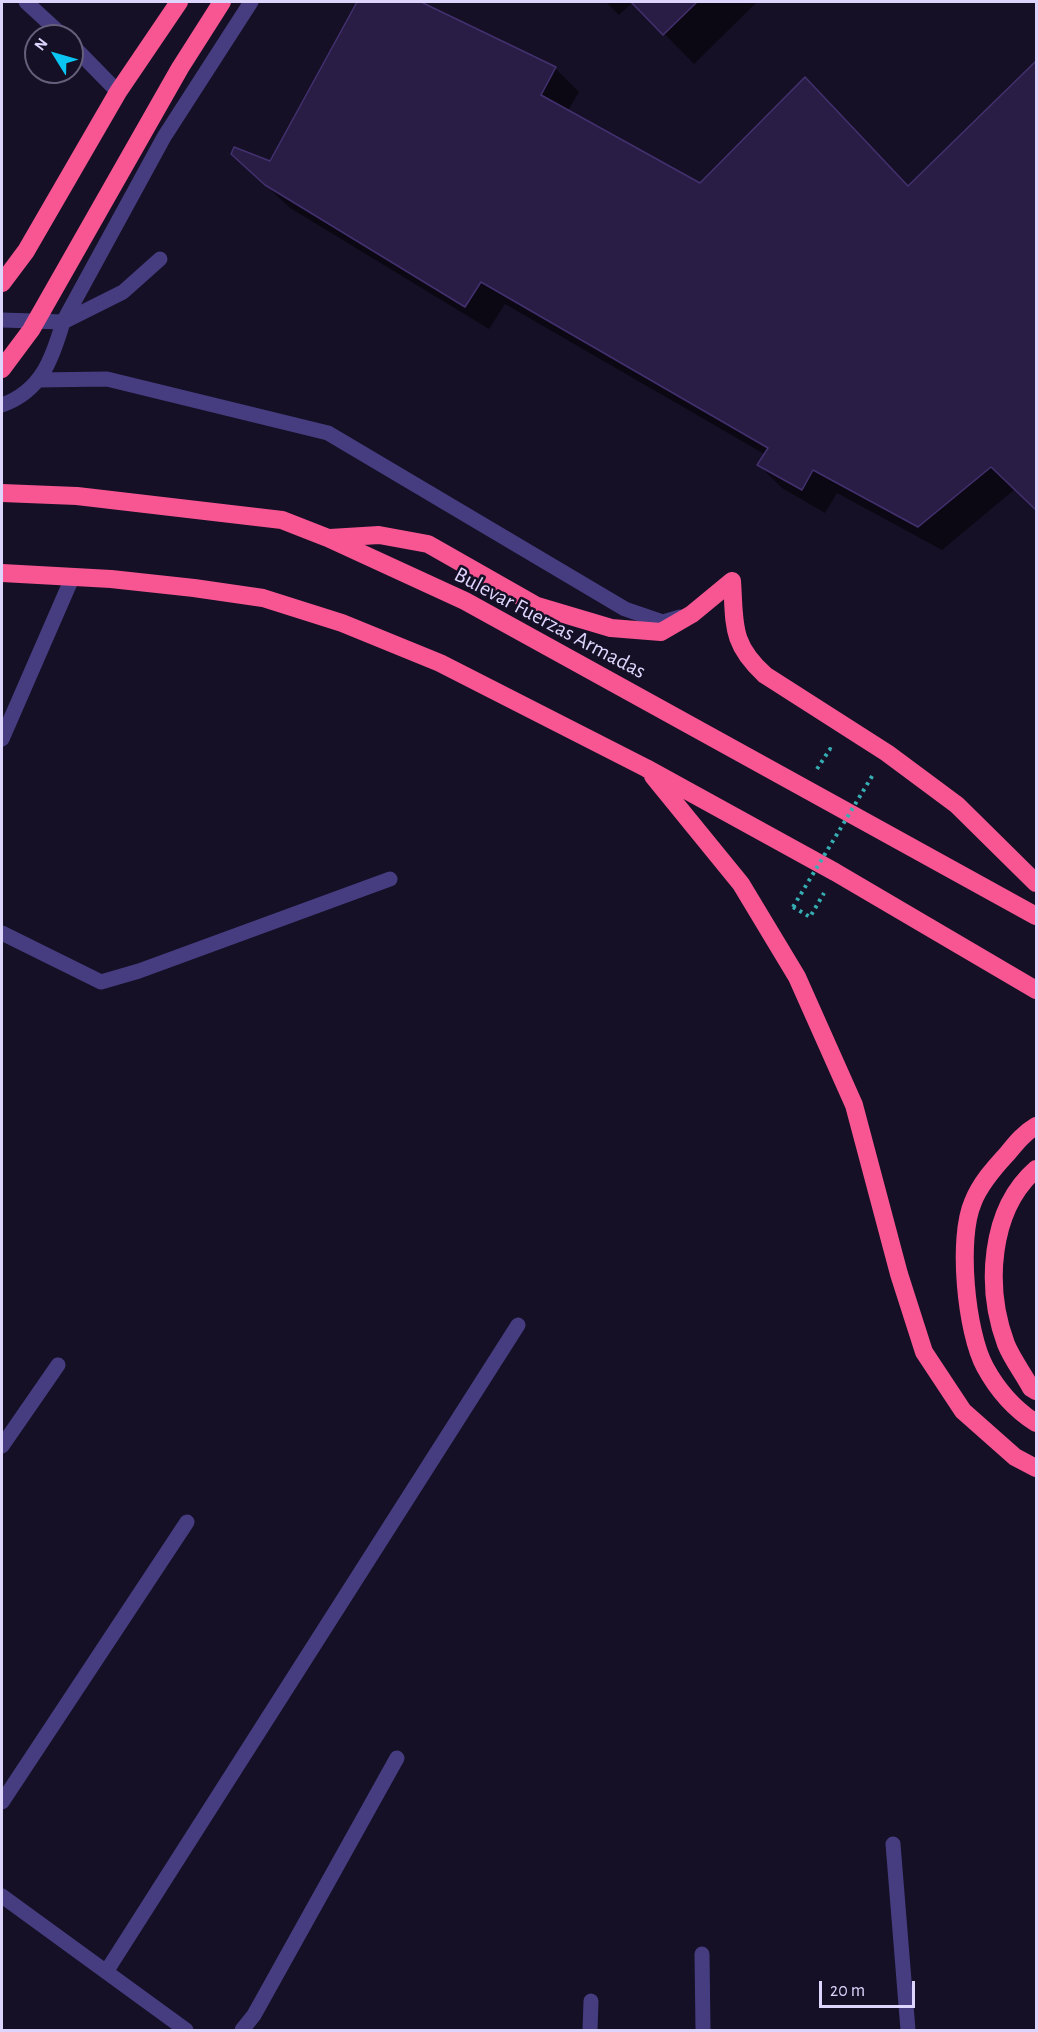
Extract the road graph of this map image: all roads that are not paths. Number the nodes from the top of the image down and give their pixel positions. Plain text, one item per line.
1 (26, 2) edge
2 (179, 2) edge
3 (222, 2) edge
4 (251, 2) edge
5 (50, 24) edge
6 (84, 57) edge
7 (118, 92) junction
8 (160, 259) dead end
9 (2, 284) edge
10 (2, 320) edge
11 (63, 322) junction
12 (2, 369) edge
13 (39, 380) junction
14 (2, 405) edge
15 (2, 493) edge
16 (328, 538) junction
17 (2, 573) edge
18 (72, 576) junction
19 (692, 614) junction
20 (2, 739) edge
21 (646, 768) junction
22 (390, 879) dead end
23 (1036, 883) edge
24 (1036, 916) edge
25 (2, 933) edge
26 (1036, 990) edge
27 (1036, 1126) edge
28 (1036, 1169) edge
29 (518, 1325) dead end
30 (58, 1365) dead end
31 (1036, 1391) edge
32 (1036, 1423) edge
33 (2, 1446) edge
34 (1036, 1468) edge
35 (187, 1522) dead end
36 (397, 1758) dead end
37 (2, 1802) edge
38 (893, 1844) dead end
39 (2, 1896) edge
40 (702, 1954) dead end
41 (106, 1972) junction
42 (591, 2001) dead end
43 (186, 2031) edge
44 (242, 2031) edge
45 (590, 2031) edge
46 (703, 2031) edge
47 (908, 2031) edge

1 - 5 street
2 - 7 highway
3 - 12 highway, bridge
4 - 11 street
6 - 7 street
7 - 9 highway
8 - 11 street
10 - 11 street
11 - 13 street
13 - 14 street
13 - 19 street
15 - 16 highway, Bulevar Fuerzas Armadas
16 - 19 highway
16 - 24 highway, Bulevar Fuerzas Armadas
17 - 18 highway
18 - 20 street
18 - 21 highway
19 - 23 highway
21 - 26 highway
21 - 34 highway
22 - 25 street
27 - 32 highway
28 - 31 highway
29 - 41 street
30 - 33 street
35 - 37 street
36 - 44 street
38 - 47 street
39 - 41 street
40 - 46 street
41 - 43 street
42 - 45 street

